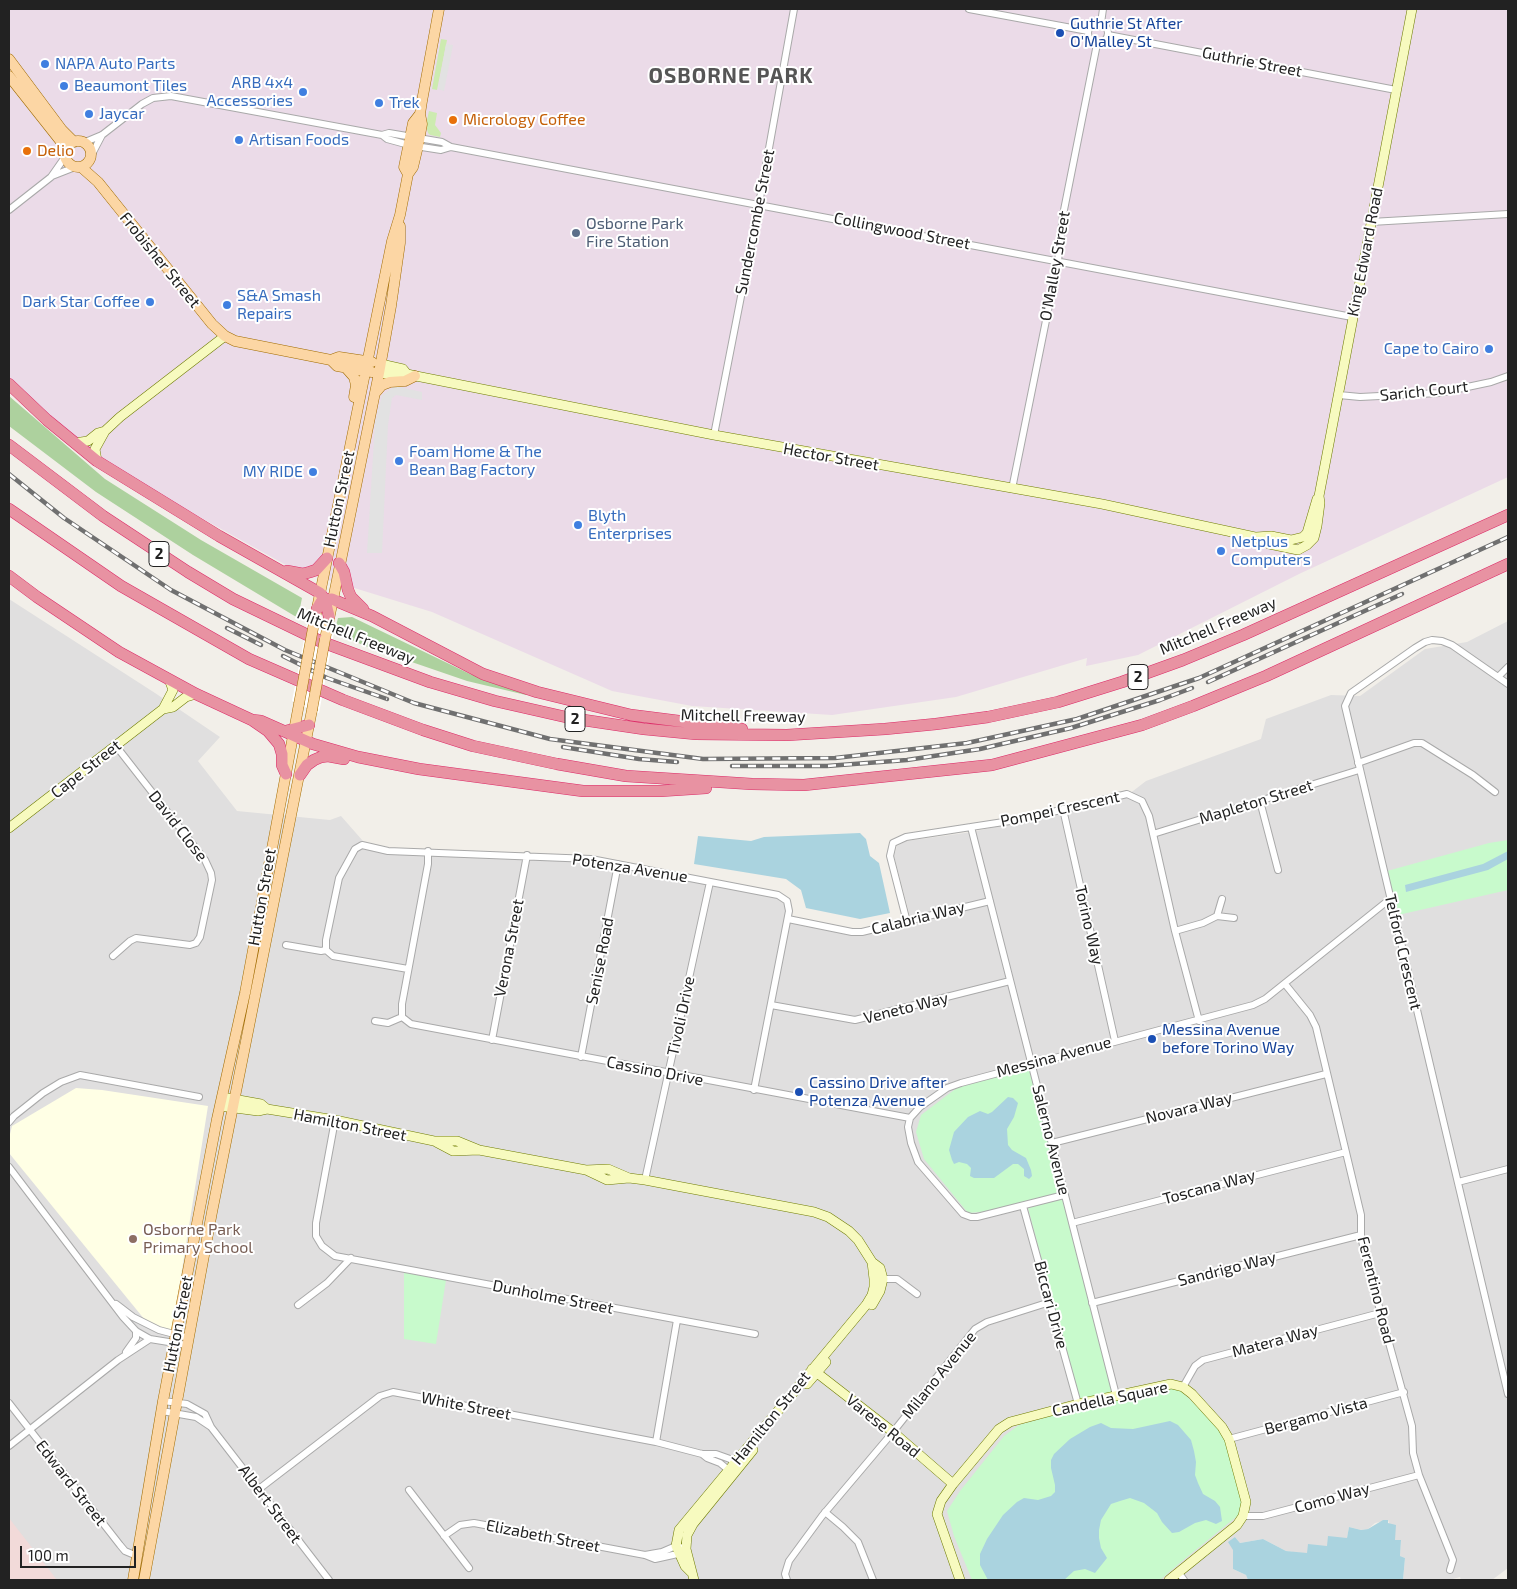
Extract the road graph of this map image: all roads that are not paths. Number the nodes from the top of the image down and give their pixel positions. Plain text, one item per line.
1 (439, 9) edge
2 (794, 9) edge
3 (969, 9) edge
4 (1103, 9) edge
5 (1412, 9) edge
6 (1101, 24) junction
7 (1088, 31) junction
8 (1108, 35) junction
9 (1097, 44) junction
10 (9, 60) edge
11 (9, 76) edge
12 (1396, 90) junction
13 (102, 135) junction
14 (414, 141) junction
15 (72, 147) junction
16 (84, 163) junction
17 (51, 177) junction
18 (759, 204) junction
19 (9, 210) edge
20 (1508, 214) edge
21 (400, 215) junction
22 (1371, 222) junction
23 (1058, 261) junction
24 (1352, 317) junction
25 (225, 336) junction
26 (331, 360) junction
27 (366, 366) junction
28 (346, 368) junction
29 (380, 368) junction
30 (411, 375) junction
31 (1508, 376) edge
32 (9, 384) edge
33 (375, 394) junction
34 (1339, 395) junction
35 (357, 415) junction
36 (105, 431) junction
37 (714, 435) junction
38 (74, 443) junction
39 (9, 445) edge
40 (97, 460) junction
41 (1012, 488) junction
42 (9, 509) edge
43 (1508, 515) edge
44 (1305, 541) joint
45 (327, 558) junction
46 (339, 563) junction
47 (1508, 566) edge
48 (278, 570) junction
49 (9, 576) edge
50 (325, 598) junction
51 (329, 616) joint
52 (372, 616) junction
53 (1508, 667) edge
54 (1498, 677) junction
55 (169, 679) junction
56 (1508, 684) edge
57 (196, 694) junction
58 (163, 709) junction
59 (252, 720) junction
60 (309, 725) junction
61 (293, 729) junction
62 (787, 734) junction
63 (306, 740) junction
64 (116, 746) junction
65 (358, 757) junction
66 (1359, 766) junction
67 (286, 774) junction
68 (300, 775) junction
69 (752, 784) junction
70 (1495, 792) dead end
71 (1260, 801) junction
72 (1063, 809) junction
73 (971, 827) junction
74 (9, 828) edge
75 (1153, 834) junction
76 (428, 851) junction
77 (527, 855) junction
78 (618, 864) junction
79 (1278, 870) dead end
80 (710, 882) junction
81 (1222, 899) dead end
82 (1390, 899) junction
83 (990, 901) junction
84 (1217, 916) junction
85 (1234, 918) dead end
86 (788, 919) junction
87 (907, 922) junction
88 (1175, 931) junction
89 (286, 946) dead end
90 (326, 950) junction
91 (113, 956) dead end
92 (408, 969) junction
93 (1010, 981) junction
94 (1285, 984) junction
95 (771, 1005) junction
96 (402, 1017) junction
97 (375, 1020) dead end
98 (1199, 1021) junction
99 (492, 1040) junction
100 (1115, 1041) junction
101 (581, 1058) junction
102 (1031, 1063) junction
103 (669, 1074) junction
104 (1326, 1074) junction
105 (754, 1090) junction
106 (199, 1098) dead end
107 (221, 1101) junction
108 (233, 1104) junction
109 (11, 1117) edge
110 (910, 1118) junction
111 (335, 1120) junction
112 (9, 1122) edge
113 (1052, 1143) junction
114 (1346, 1152) junction
115 (9, 1167) edge
116 (1508, 1169) edge
117 (645, 1180) junction
118 (1458, 1182) junction
119 (1064, 1195) junction
120 (1023, 1206) junction
121 (1072, 1223) junction
122 (1361, 1235) junction
123 (351, 1258) junction
124 (879, 1279) junction
125 (917, 1294) dead end
126 (110, 1299) junction
127 (1050, 1302) junction
128 (1092, 1303) junction
129 (298, 1304) dead end
130 (1380, 1313) junction
131 (677, 1320) junction
132 (136, 1331) junction
133 (755, 1334) dead end
134 (150, 1339) junction
135 (175, 1339) junction
136 (188, 1341) junction
137 (118, 1360) junction
138 (815, 1370) junction
139 (1184, 1387) junction
140 (1404, 1392) junction
141 (1508, 1394) edge
142 (1116, 1395) junction
143 (9, 1403) edge
144 (1078, 1404) junction
145 (162, 1406) junction
146 (175, 1407) junction
147 (211, 1427) junction
148 (30, 1430) junction
149 (893, 1432) junction
150 (1229, 1439) junction
151 (656, 1442) junction
152 (9, 1446) edge
153 (734, 1469) junction
154 (1419, 1474) junction
155 (953, 1484) junction
156 (259, 1489) junction
157 (410, 1490) dead end
158 (825, 1512) junction
159 (1243, 1516) junction
160 (444, 1536) junction
161 (682, 1550) junction
162 (138, 1556) junction
163 (469, 1568) dead end
164 (1450, 1570) dead end
165 (693, 1576) edge
166 (1182, 1577) edge
167 (133, 1580) edge
168 (145, 1580) edge
169 (329, 1580) edge
170 (787, 1580) edge
171 (872, 1580) edge
172 (960, 1580) edge
173 (1169, 1580) edge

1 - 14 main road, Hutton Street
2 - 18 street, Sundercombe Street
3 - 7 street
4 - 6 street
5 - 12 street, King Edward Road
6 - 7 street
6 - 8 street
7 - 9 street
8 - 9 street
8 - 12 street, Guthrie Street
9 - 23 street, O'Malley Street
10 - 15 main road, Frobisher Street
11 - 15 main road, Frobisher Street
12 - 22 street, King Edward Road
13 - 14 street, Collingwood Street
13 - 15 street
13 - 16 street
14 - 18 street, Collingwood Street
14 - 21 main road, Hutton Street
15 - 16 main road, Frobisher Street
15 - 16 main road, Frobisher Street
15 - 17 street
16 - 17 street
16 - 25 main road, Frobisher Street
17 - 19 street
18 - 23 street, Collingwood Street
18 - 37 street, Sundercombe Street
20 - 22 street
21 - 27 main road, Hutton Street
21 - 29 main road, Hutton Street
22 - 24 street, King Edward Road
23 - 24 street, Collingwood Street
23 - 41 street, O'Malley Street
24 - 34 street, King Edward Road
25 - 26 main road, Hector Street
25 - 36 street
26 - 27 main road, Hector Street
26 - 28 main road, Hector Street
27 - 28 main road, Hector Street
27 - 29 main road, Hector Street
27 - 35 main road, Hutton Street
28 - 35 main road
29 - 30 street, Hector Street
29 - 33 main road, Hutton Street
30 - 33 main road
30 - 37 street, Hector Street
31 - 34 street, Sarich Court
32 - 38 highway
33 - 46 main road, Hutton Street
34 - 44 street, King Edward Road
35 - 45 main road, Hutton Street
36 - 38 street
36 - 40 street
37 - 41 street, Hector Street
38 - 40 highway
39 - 62 highway, Mitchell Freeway / 2
40 - 48 highway
41 - 44 street, Hector Street
42 - 69 highway
43 - 62 highway, Mitchell Freeway / 2
45 - 48 highway
45 - 50 main road, Hutton Street
46 - 50 main road, Hutton Street
46 - 52 highway
47 - 69 highway
48 - 50 highway
49 - 55 highway
50 - 51 highway
50 - 52 highway
50 - 61 main road, Hutton Street, bridge
51 - 60 main road, Hutton Street, bridge
52 - 62 highway
53 - 54 street
54 - 56 street, Telford Crescent
54 - 66 street, Telford Crescent
55 - 57 highway
55 - 58 street
57 - 58 street, Cape Street
57 - 59 highway
58 - 64 street, Cape Street
59 - 61 highway
59 - 67 highway
60 - 61 highway
60 - 63 main road, Hutton Street
61 - 63 highway
61 - 67 main road, Hutton Street
63 - 65 highway
63 - 68 main road, Hutton Street
64 - 74 street, Cape Street
64 - 91 street, David Close
65 - 68 highway
65 - 69 highway
66 - 70 street, Mapleton Street
66 - 71 street, Mapleton Street
66 - 82 street, Telford Crescent
67 - 107 main road, Hutton Street
68 - 108 main road, Hutton Street
71 - 75 street, Mapleton Street
71 - 79 street
72 - 73 street, Pompei Crescent
72 - 75 street, Pompei Crescent
72 - 100 street, Torino Way
73 - 83 street, Salerno Avenue
73 - 87 street, Pompei Crescent
75 - 88 street, Pompei Crescent
76 - 77 street, Potenza Avenue
76 - 90 street, Potenza Avenue
76 - 92 street
77 - 78 street, Potenza Avenue
77 - 99 street, Verona Street
78 - 80 street, Potenza Avenue
78 - 101 street, Senise Road
80 - 86 street, Potenza Avenue
80 - 103 street, Tivoli Drive
81 - 84 street
82 - 94 street, Messina Avenue
82 - 118 street, Telford Crescent
83 - 87 street, Calabria Way
83 - 93 street, Salerno Avenue
84 - 85 street
84 - 88 street
86 - 87 street, Calabria Way
86 - 95 street, Potenza Avenue
88 - 98 street, Pompei Crescent
89 - 90 street
90 - 92 street
92 - 96 street
93 - 95 street, Veneto Way
93 - 102 street, Salerno Avenue
94 - 98 street, Messina Avenue
94 - 104 street, Ferentino Road
95 - 105 street, Potenza Avenue
96 - 97 street
96 - 99 street, Cassino Drive
98 - 100 street, Messina Avenue
99 - 101 street, Cassino Drive
100 - 102 street, Messina Avenue
101 - 103 street, Cassino Drive
102 - 110 street, Messina Avenue
102 - 113 street, Salerno Avenue
103 - 105 street, Cassino Drive
103 - 117 street, Tivoli Drive
104 - 113 street, Novara Way
104 - 114 street, Ferentino Road
105 - 110 street, Cassino Drive
106 - 109 street
107 - 108 street, Hamilton Street
107 - 135 main road, Hutton Street
108 - 111 street, Hamilton Street
108 - 136 main road, Hutton Street
109 - 112 street
110 - 120 street
111 - 117 street, Hamilton Street
111 - 123 street, Dunholme Street
113 - 119 street, Salerno Avenue
114 - 121 street, Toscana Way
114 - 122 street, Ferentino Road
115 - 126 street
116 - 118 street
117 - 124 street, Hamilton Street
118 - 141 street, Telford Crescent
119 - 120 street
119 - 121 street, Salerno Avenue
120 - 127 street, Biccari Drive
121 - 128 street, Salerno Avenue
122 - 128 street, Sandrigo Way
122 - 130 street, Ferentino Road
123 - 129 street
123 - 131 street, Dunholme Street
124 - 125 street
124 - 138 street, Hamilton Street
126 - 132 street
126 - 135 street
127 - 144 street, Biccari Drive
127 - 149 street, Milano Avenue
128 - 142 street, Salerno Avenue
130 - 139 street, Matera Way
130 - 140 street, Ferentino Road
131 - 133 street, Dunholme Street
131 - 151 street
132 - 134 street
132 - 137 street
134 - 135 street
134 - 137 street
135 - 136 street
135 - 145 main road, Hutton Street
136 - 146 main road, Hutton Street
137 - 148 street
138 - 149 street, Varese Road
138 - 153 street, Hamilton Street
139 - 142 street, Candella Square
139 - 150 street, Candella Square
140 - 150 street, Bergamo Vista
140 - 154 street, Ferentino Road
142 - 144 street, Candella Square
143 - 148 street, Edward Street
144 - 155 street, Candella Square
145 - 146 street, Albert Street
145 - 146 street, Albert Street
145 - 162 main road, Hutton Street
146 - 147 street, Albert Street
146 - 147 street, Albert Street
146 - 168 main road, Hutton Street
147 - 156 street, Albert Street
148 - 152 street
148 - 162 street, Edward Street
149 - 155 street, Varese Road
149 - 158 street, Milano Avenue
150 - 159 street, Candella Square
151 - 153 street, White Street
151 - 156 street, White Street
153 - 161 street, Hamilton Street
154 - 159 street, Como Way
154 - 164 street, Ferentino Road
155 - 172 street, Candella Square
156 - 169 street, Albert Street
157 - 160 street
158 - 170 street, Milano Avenue
158 - 171 street
159 - 166 street
160 - 161 street, Elizabeth Street
160 - 163 street
161 - 165 street
162 - 167 main road, Hutton Street
166 - 173 street

